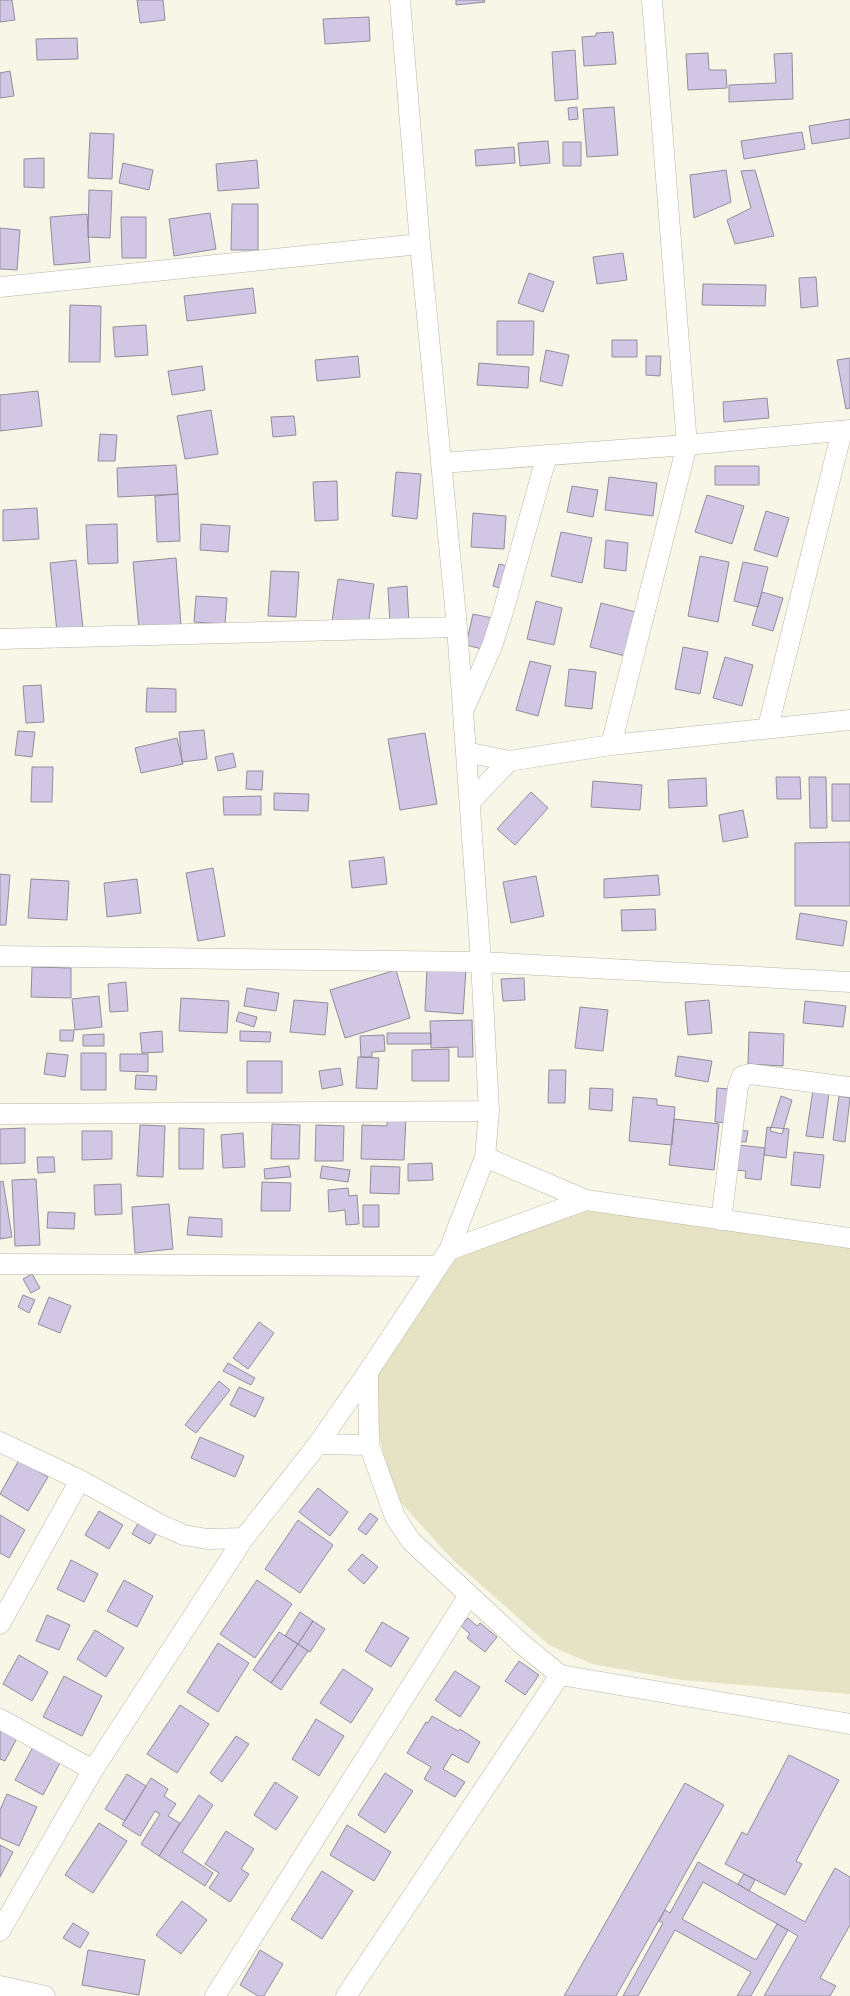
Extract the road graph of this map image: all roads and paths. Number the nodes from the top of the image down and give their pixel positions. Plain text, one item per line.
1 (400, 0) edge
2 (652, 0) edge
3 (420, 244) junction
4 (0, 287) edge
5 (846, 431) edge
6 (687, 445) junction
7 (547, 455) junction
8 (441, 463) junction
9 (457, 627) junction
10 (0, 639) edge
11 (463, 711) junction
12 (850, 720) edge
13 (768, 727) junction
14 (611, 745) junction
15 (466, 752) junction
16 (509, 761) junction
17 (470, 802) junction
18 (0, 956) edge
19 (481, 962) junction
20 (850, 982) edge
21 (850, 1087) edge
22 (489, 1111) junction
23 (0, 1114) edge
24 (485, 1157) junction
25 (586, 1200) junction
26 (721, 1220) junction
27 (850, 1238) edge
28 (443, 1258) junction
29 (0, 1264) edge
30 (368, 1372) junction
31 (0, 1442) edge
32 (318, 1444) junction
33 (369, 1445) junction
34 (80, 1480) junction
35 (244, 1538) junction
36 (469, 1595) junction
37 (0, 1624) edge
38 (560, 1675) junction
39 (0, 1719) edge
40 (850, 1724) edge
41 (93, 1770) junction
42 (0, 1932) edge
43 (0, 1986) edge
44 (45, 1996) edge
45 (215, 1996) edge
46 (346, 1996) edge

1 - 3 street
2 - 6 street
3 - 4 street
3 - 8 street
5 - 6 street
5 - 13 street
6 - 7 street
6 - 14 street
7 - 8 street
7 - 11 street
8 - 9 street
9 - 10 street
9 - 11 street
11 - 15 street
12 - 13 street
13 - 14 street
14 - 16 street
15 - 16 street
15 - 17 street
16 - 17 street
17 - 19 street
18 - 19 street
19 - 20 street
19 - 22 street
21 - 26 street
22 - 23 street
22 - 24 street
24 - 25 street
24 - 28 street
25 - 26 street
25 - 28 street
26 - 27 street
28 - 29 street
28 - 30 street
30 - 32 street
30 - 33 street
31 - 34 street
32 - 33 street
32 - 35 street
33 - 36 street
34 - 35 street
34 - 37 street
35 - 41 street
36 - 38 street
36 - 45 street
38 - 40 street
38 - 46 street
39 - 41 street
41 - 42 street
43 - 44 street

